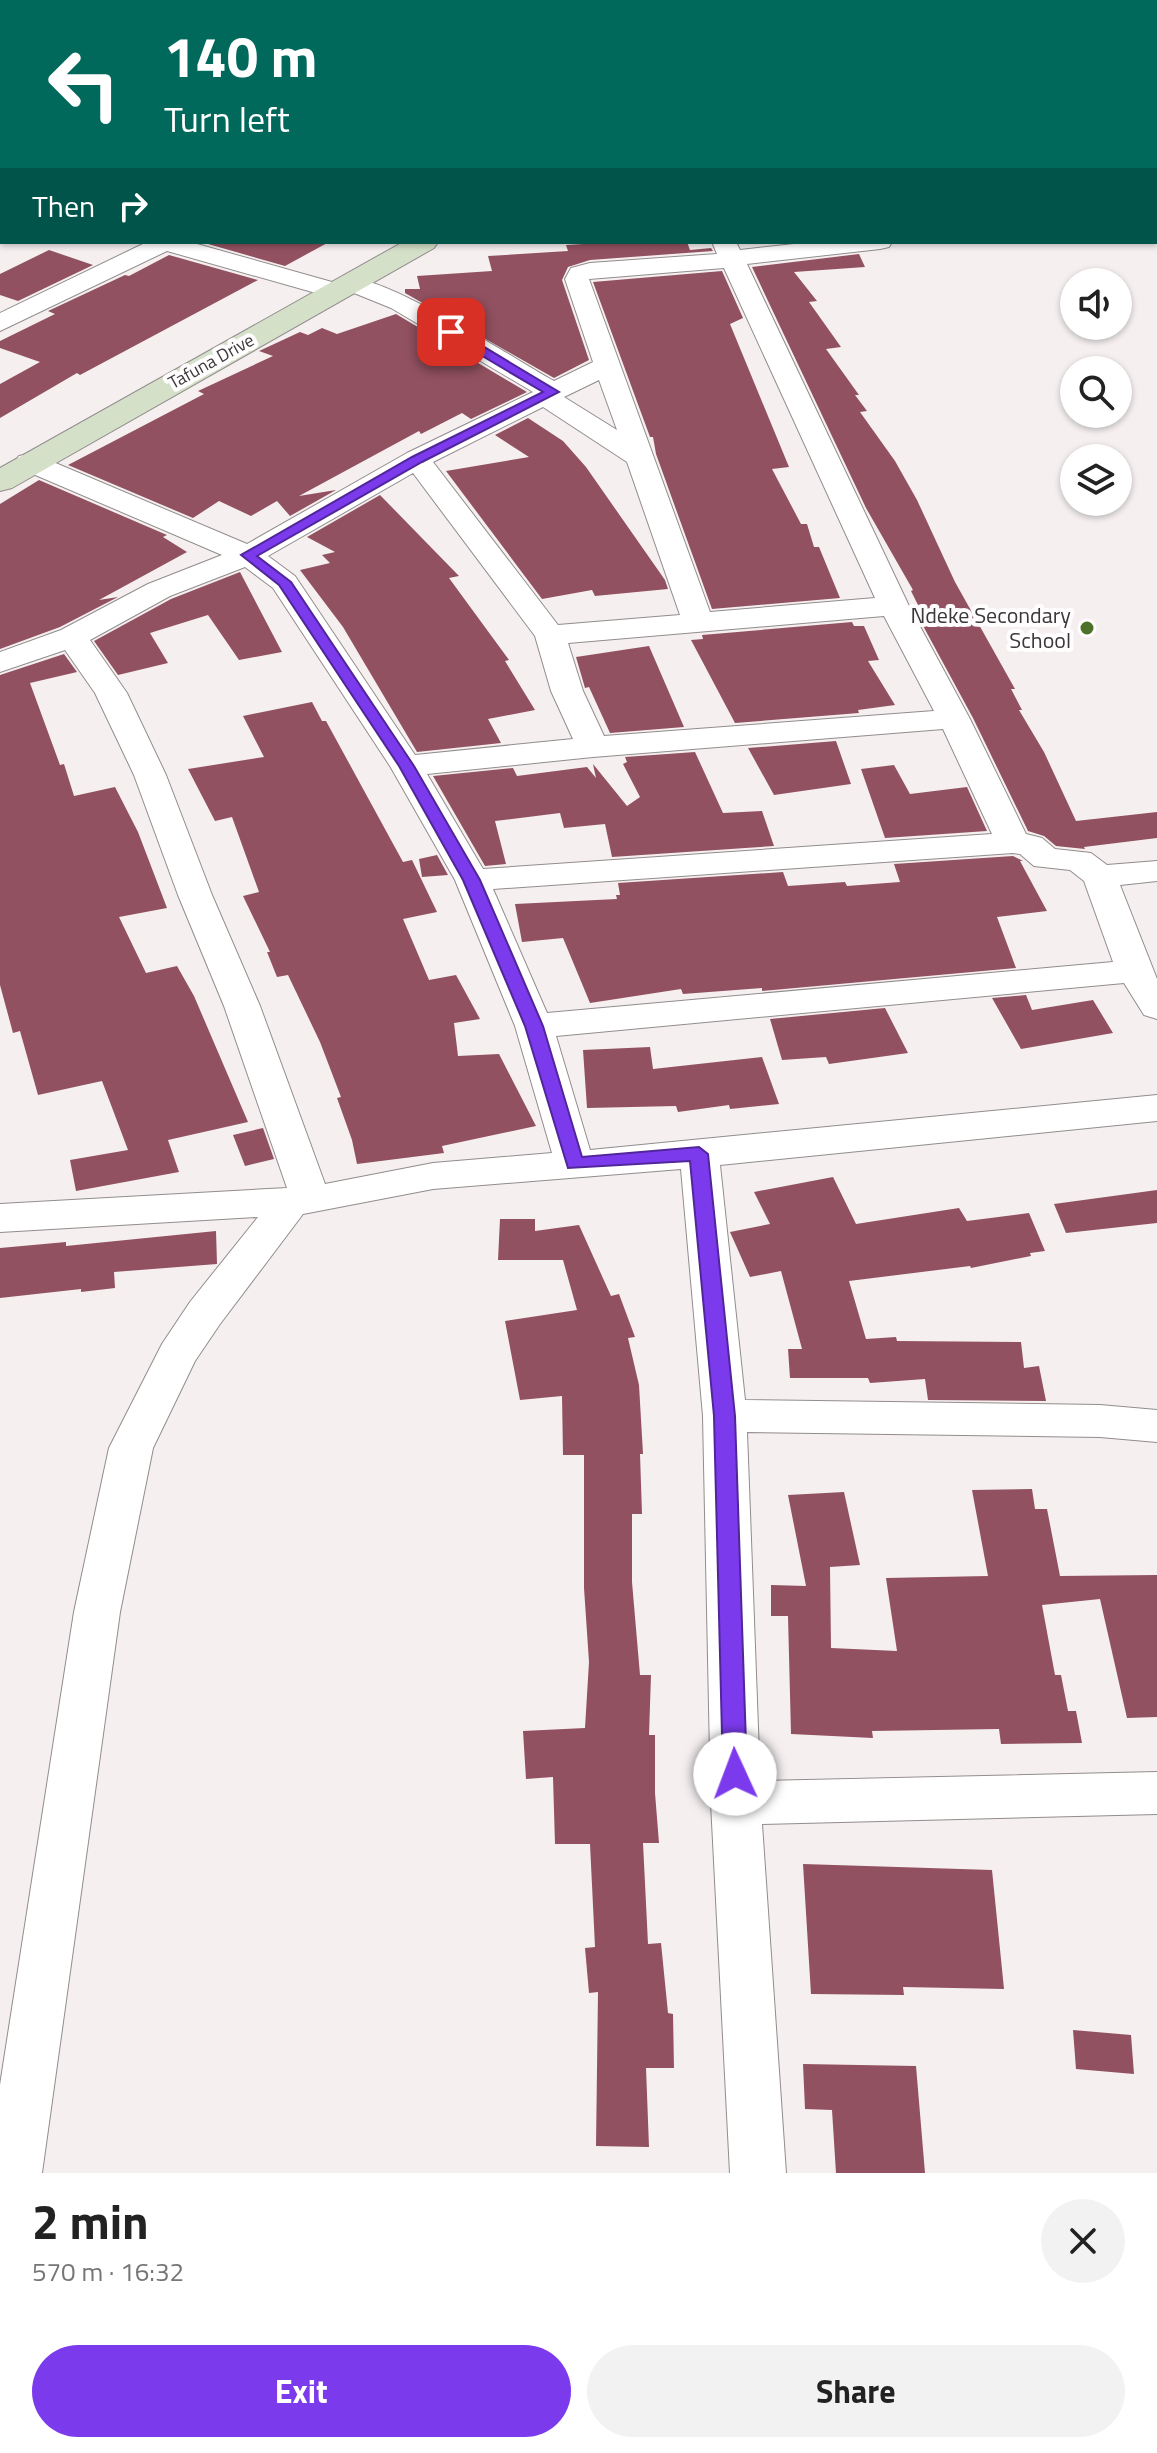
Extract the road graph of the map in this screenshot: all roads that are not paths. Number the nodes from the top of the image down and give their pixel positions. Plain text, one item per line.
1 (161, 244) edge
2 (173, 244) edge
3 (420, 244) edge
4 (853, 244) edge
5 (730, 253) edge
6 (344, 287) junction
7 (0, 323) edge
8 (606, 366) junction
9 (548, 394) junction
10 (641, 458) junction
11 (417, 459) junction
12 (29, 462) junction
13 (0, 481) edge
14 (248, 555) junction
15 (894, 606) junction
16 (698, 622) junction
17 (550, 635) junction
18 (72, 637) junction
19 (0, 663) edge
20 (954, 719) junction
21 (593, 747) junction
22 (406, 766) junction
23 (1013, 843) junction
24 (1157, 871) edge
25 (1100, 876) junction
26 (472, 880) junction
27 (1134, 971) junction
28 (1157, 1007) edge
29 (534, 1026) junction
30 (1157, 1108) edge
31 (699, 1154) junction
32 (575, 1164) junction
33 (302, 1201) junction
34 (0, 1218) edge
35 (725, 1416) junction
36 (1157, 1426) edge
37 (1157, 1793) edge
38 (736, 1803) junction
39 (14, 2173) edge
40 (758, 2173) edge

1 - 7 street
2 - 6 street
3 - 6 main road, Tafuna Drive
4 - 5 street
5 - 8 street
5 - 15 street
6 - 9 street
6 - 12 main road, Tafuna Drive
8 - 9 street
8 - 10 street
9 - 10 street
9 - 11 street
10 - 16 street
11 - 14 street
11 - 17 street
12 - 13 main road, Tafuna Drive
12 - 14 street
14 - 18 street
14 - 22 street
15 - 16 street
15 - 20 street
16 - 17 street
17 - 21 street
18 - 19 street
18 - 33 street
20 - 21 street
20 - 23 street
21 - 22 street
22 - 26 street
23 - 25 street
23 - 26 street
24 - 25 street
25 - 27 street
26 - 29 street
27 - 28 street
27 - 29 street
29 - 32 street
30 - 31 street
31 - 32 street
31 - 35 street
32 - 33 street
33 - 34 street
33 - 39 street
35 - 36 street
35 - 38 street
37 - 38 street
38 - 40 street

